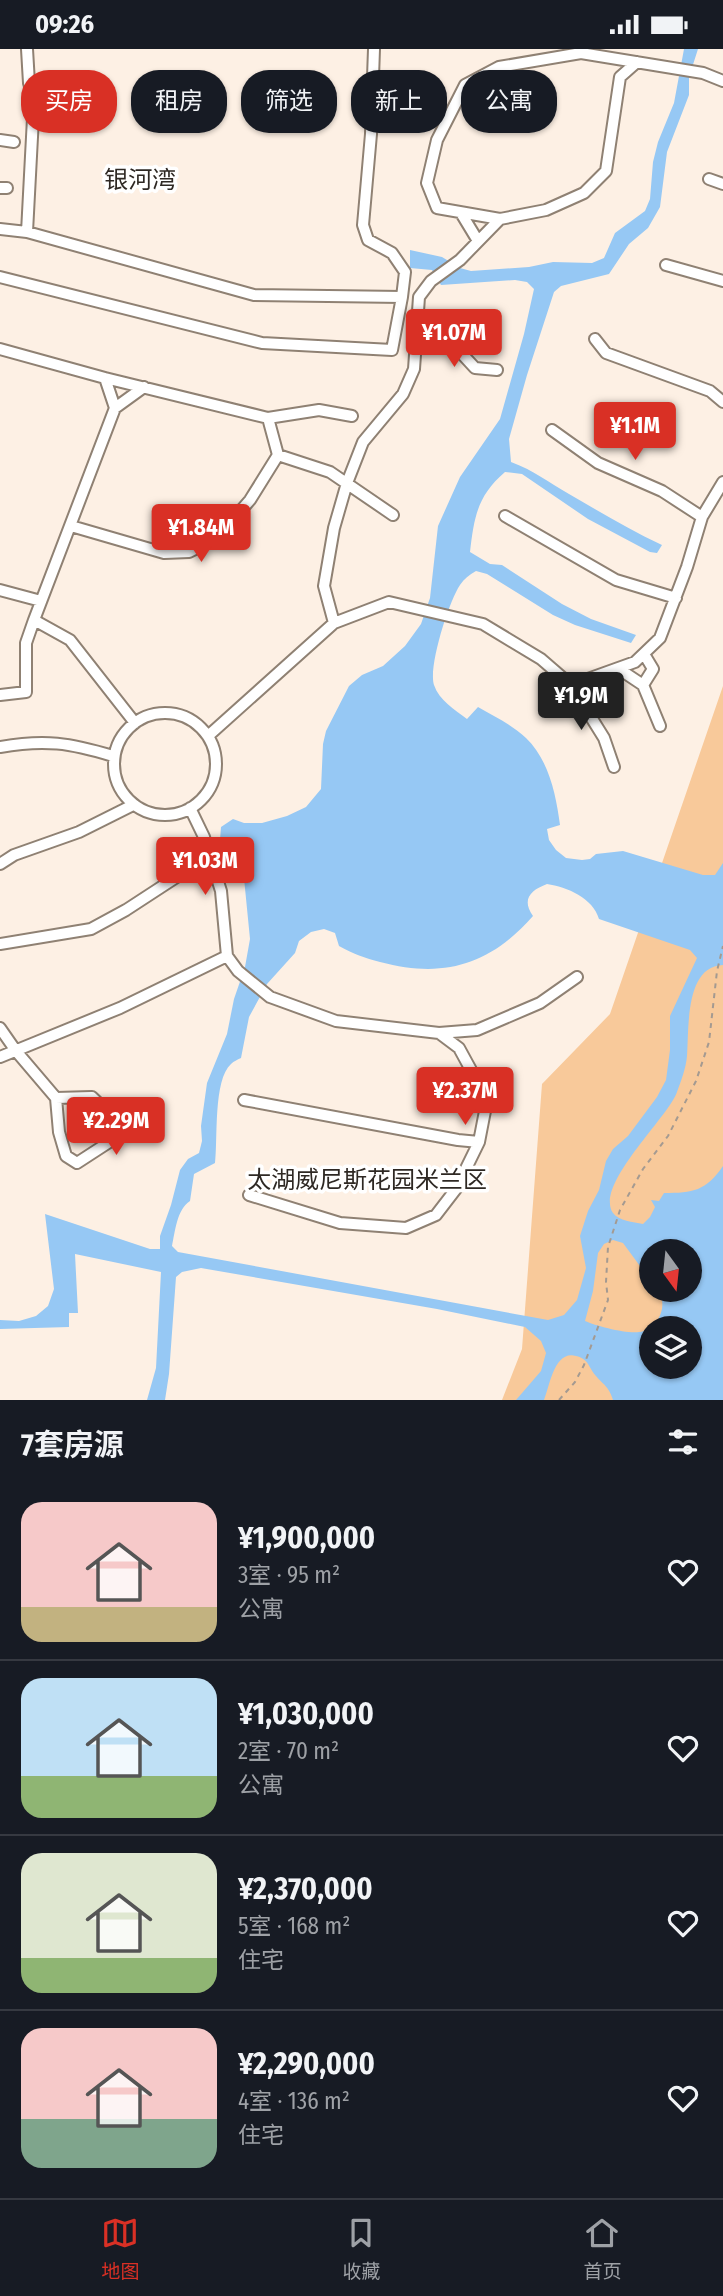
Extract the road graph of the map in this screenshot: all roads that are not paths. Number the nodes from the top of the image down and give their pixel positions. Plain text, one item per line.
1 (27, 49) edge
2 (373, 49) edge
3 (608, 57) junction
4 (637, 62) junction
5 (620, 77) junction
6 (723, 81) edge
7 (0, 140) edge
8 (14, 142) dead end
9 (709, 179) dead end
10 (723, 184) edge
11 (461, 213) junction
12 (499, 219) junction
13 (0, 229) edge
14 (27, 232) junction
15 (478, 241) junction
16 (666, 265) dead end
17 (0, 277) edge
18 (723, 281) edge
19 (402, 297) junction
20 (416, 336) junction
21 (595, 339) dead end
22 (0, 349) edge
23 (497, 370) dead end
24 (105, 378) junction
25 (144, 387) junction
26 (723, 402) edge
27 (115, 408) junction
28 (352, 416) dead end
29 (268, 418) junction
30 (552, 431) dead end
31 (278, 455) junction
32 (723, 482) edge
33 (347, 483) junction
34 (393, 515) dead end
35 (505, 516) dead end
36 (702, 517) junction
37 (71, 526) junction
38 (0, 590) edge
39 (676, 598) junction
40 (41, 601) junction
41 (34, 620) junction
42 (334, 623) junction
43 (644, 654) junction
44 (619, 669) junction
45 (571, 685) junction
46 (643, 685) junction
47 (0, 695) edge
48 (135, 723) junction
49 (660, 726) dead end
50 (208, 736) junction
51 (0, 747) edge
52 (113, 756) junction
53 (614, 767) dead end
54 (133, 805) junction
55 (190, 808) junction
56 (0, 863) edge
57 (195, 865) dead end
58 (0, 944) edge
59 (227, 956) junction
60 (577, 977) dead end
61 (0, 1028) edge
62 (439, 1033) junction
63 (16, 1051) junction
64 (0, 1057) edge
65 (56, 1098) junction
66 (244, 1100) dead end
67 (479, 1142) junction
68 (249, 1195) dead end

1 - 14 street
2 - 19 street
3 - 4 street
3 - 5 street
3 - 11 street
4 - 5 street
4 - 6 street
5 - 12 street
7 - 8 street
9 - 10 street
11 - 12 street
11 - 15 street
12 - 15 street
13 - 14 street
14 - 19 street
15 - 20 street
16 - 18 street
17 - 19 street
20 - 23 street
20 - 33 street
21 - 26 street
22 - 24 street
24 - 25 street
24 - 27 street
25 - 27 street
25 - 29 street
27 - 37 street
28 - 29 street
29 - 31 street
30 - 36 street
31 - 33 street
31 - 37 street
32 - 36 street
33 - 34 street
33 - 42 street
35 - 39 street
36 - 39 street
37 - 40 street
38 - 40 street
39 - 43 street
40 - 41 street
41 - 47 street
41 - 48 street
42 - 45 street
42 - 50 street
43 - 44 street
43 - 46 street
44 - 45 street
44 - 46 street
45 - 53 street
46 - 49 street
48 - 50 street
48 - 52 street
50 - 55 street
51 - 52 street
52 - 54 street
54 - 55 street
54 - 56 street
55 - 59 street
57 - 58 street
59 - 62 street
59 - 63 street
60 - 62 street
61 - 63 street
62 - 67 street
63 - 64 street
63 - 65 street
65 - 65 street
66 - 67 street
67 - 68 street

